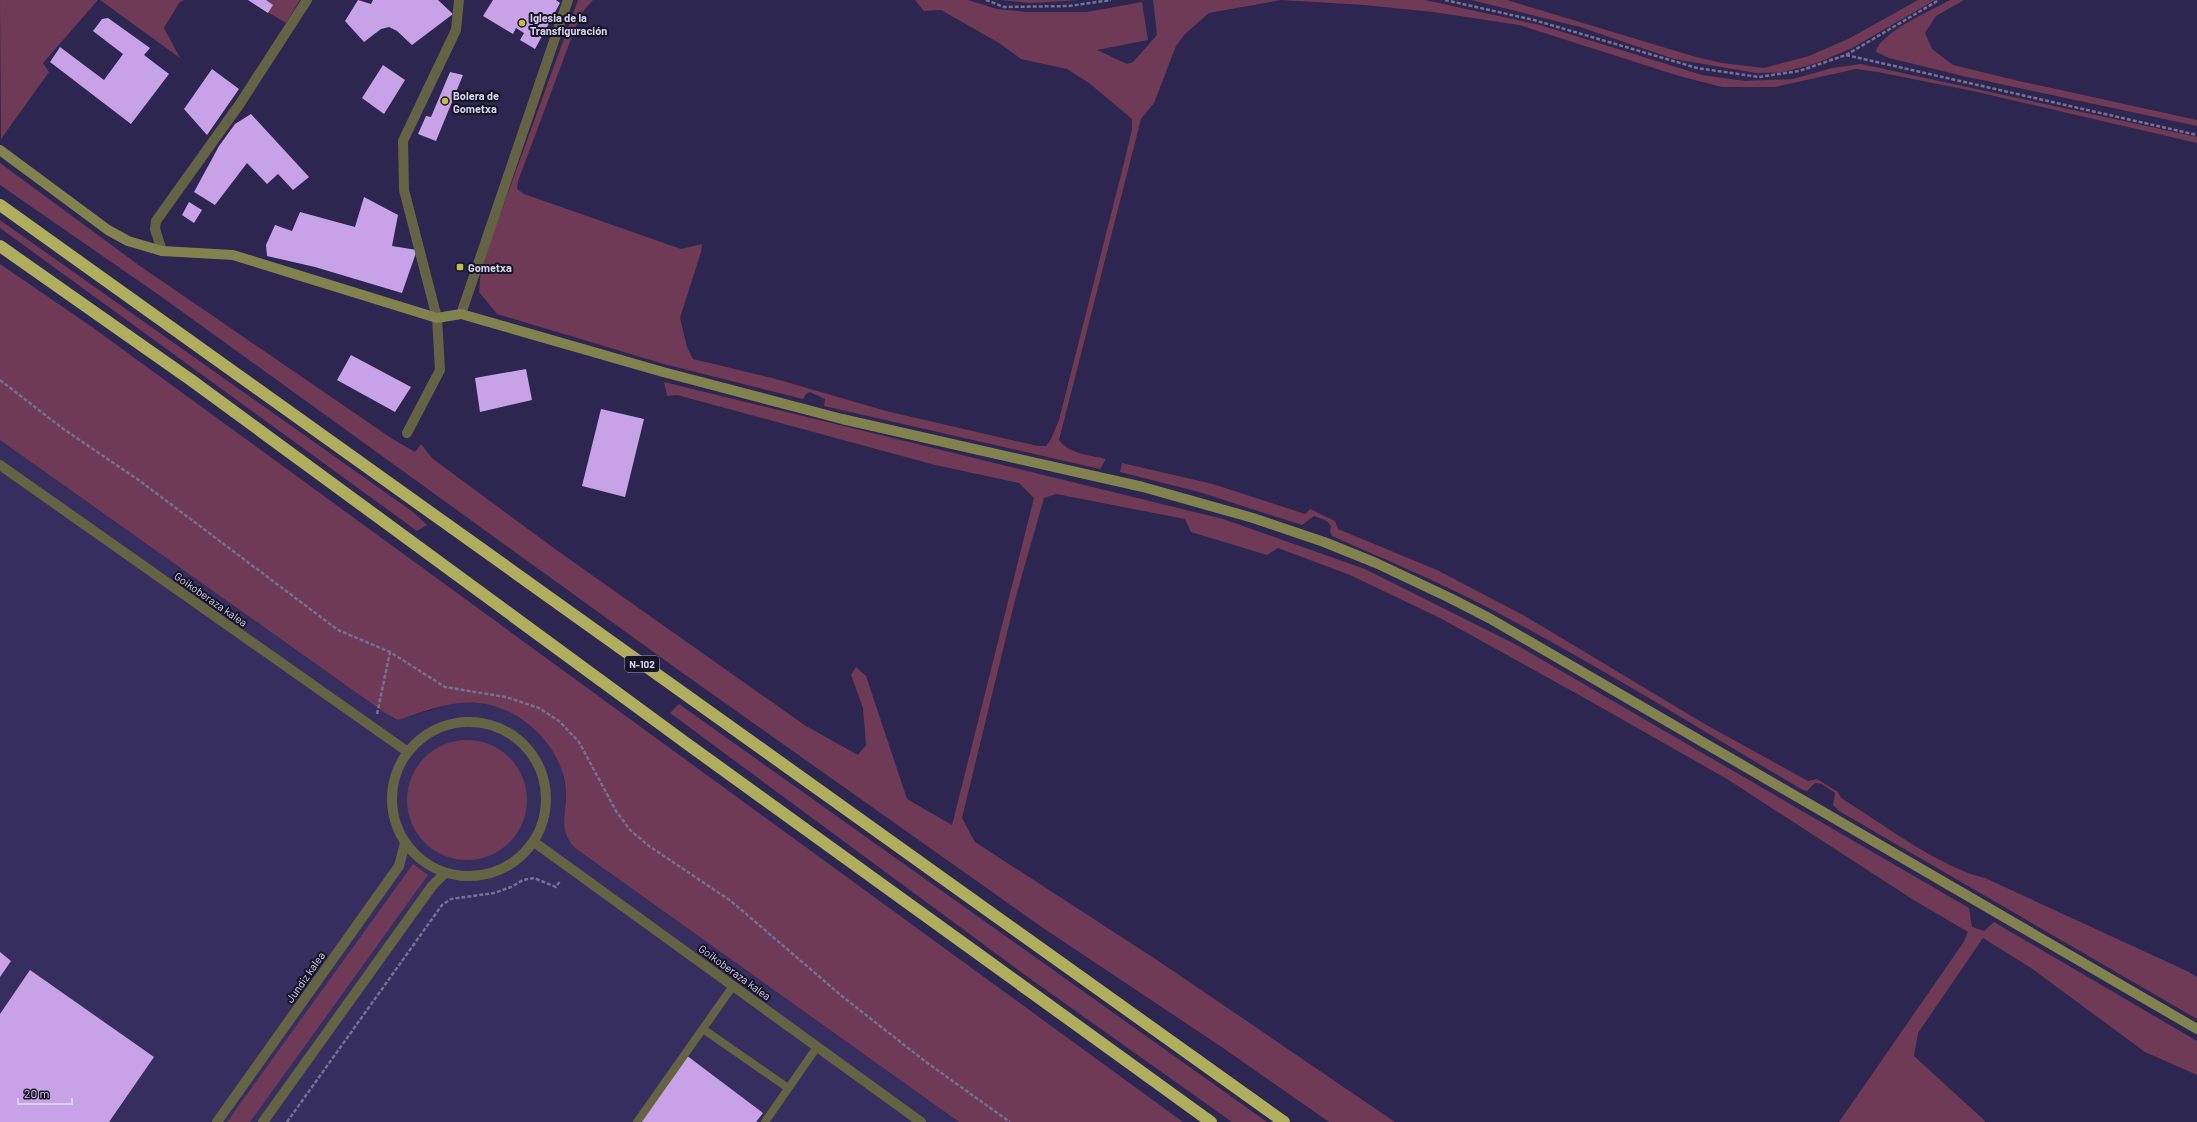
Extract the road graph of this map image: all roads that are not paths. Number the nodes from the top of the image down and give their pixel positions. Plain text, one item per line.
1 (307, 0) edge
2 (459, 0) edge
3 (568, 0) edge
4 (0, 150) edge
5 (0, 205) edge
6 (0, 246) edge
7 (162, 251) junction
8 (461, 314) junction
9 (437, 318) junction
10 (407, 433) dead end
11 (0, 465) edge
12 (408, 752) junction
13 (534, 842) junction
14 (405, 843) junction
15 (445, 873) junction
16 (733, 986) junction
17 (703, 1029) junction
18 (2197, 1029) edge
19 (817, 1047) junction
20 (788, 1088) junction
21 (217, 1122) edge
22 (263, 1122) edge
23 (637, 1122) edge
24 (765, 1122) edge
25 (921, 1122) edge
26 (1212, 1122) edge
27 (1284, 1122) edge

1 - 7 street
2 - 9 street
3 - 8 street
4 - 7 street
5 - 27 highway, N-102
6 - 26 highway
7 - 9 street
8 - 9 street
8 - 18 street
9 - 10 street
11 - 12 street, Goikoberaza kalea
12 - 13 street
12 - 14 street
13 - 15 street
13 - 16 street, Goikoberaza kalea
14 - 15 street
14 - 21 street, Jundiz kalea
15 - 22 street
16 - 17 lane
16 - 19 street, Goikoberaza kalea
17 - 20 lane
17 - 23 lane
19 - 20 lane
19 - 25 street, Goikoberaza kalea
20 - 24 lane

